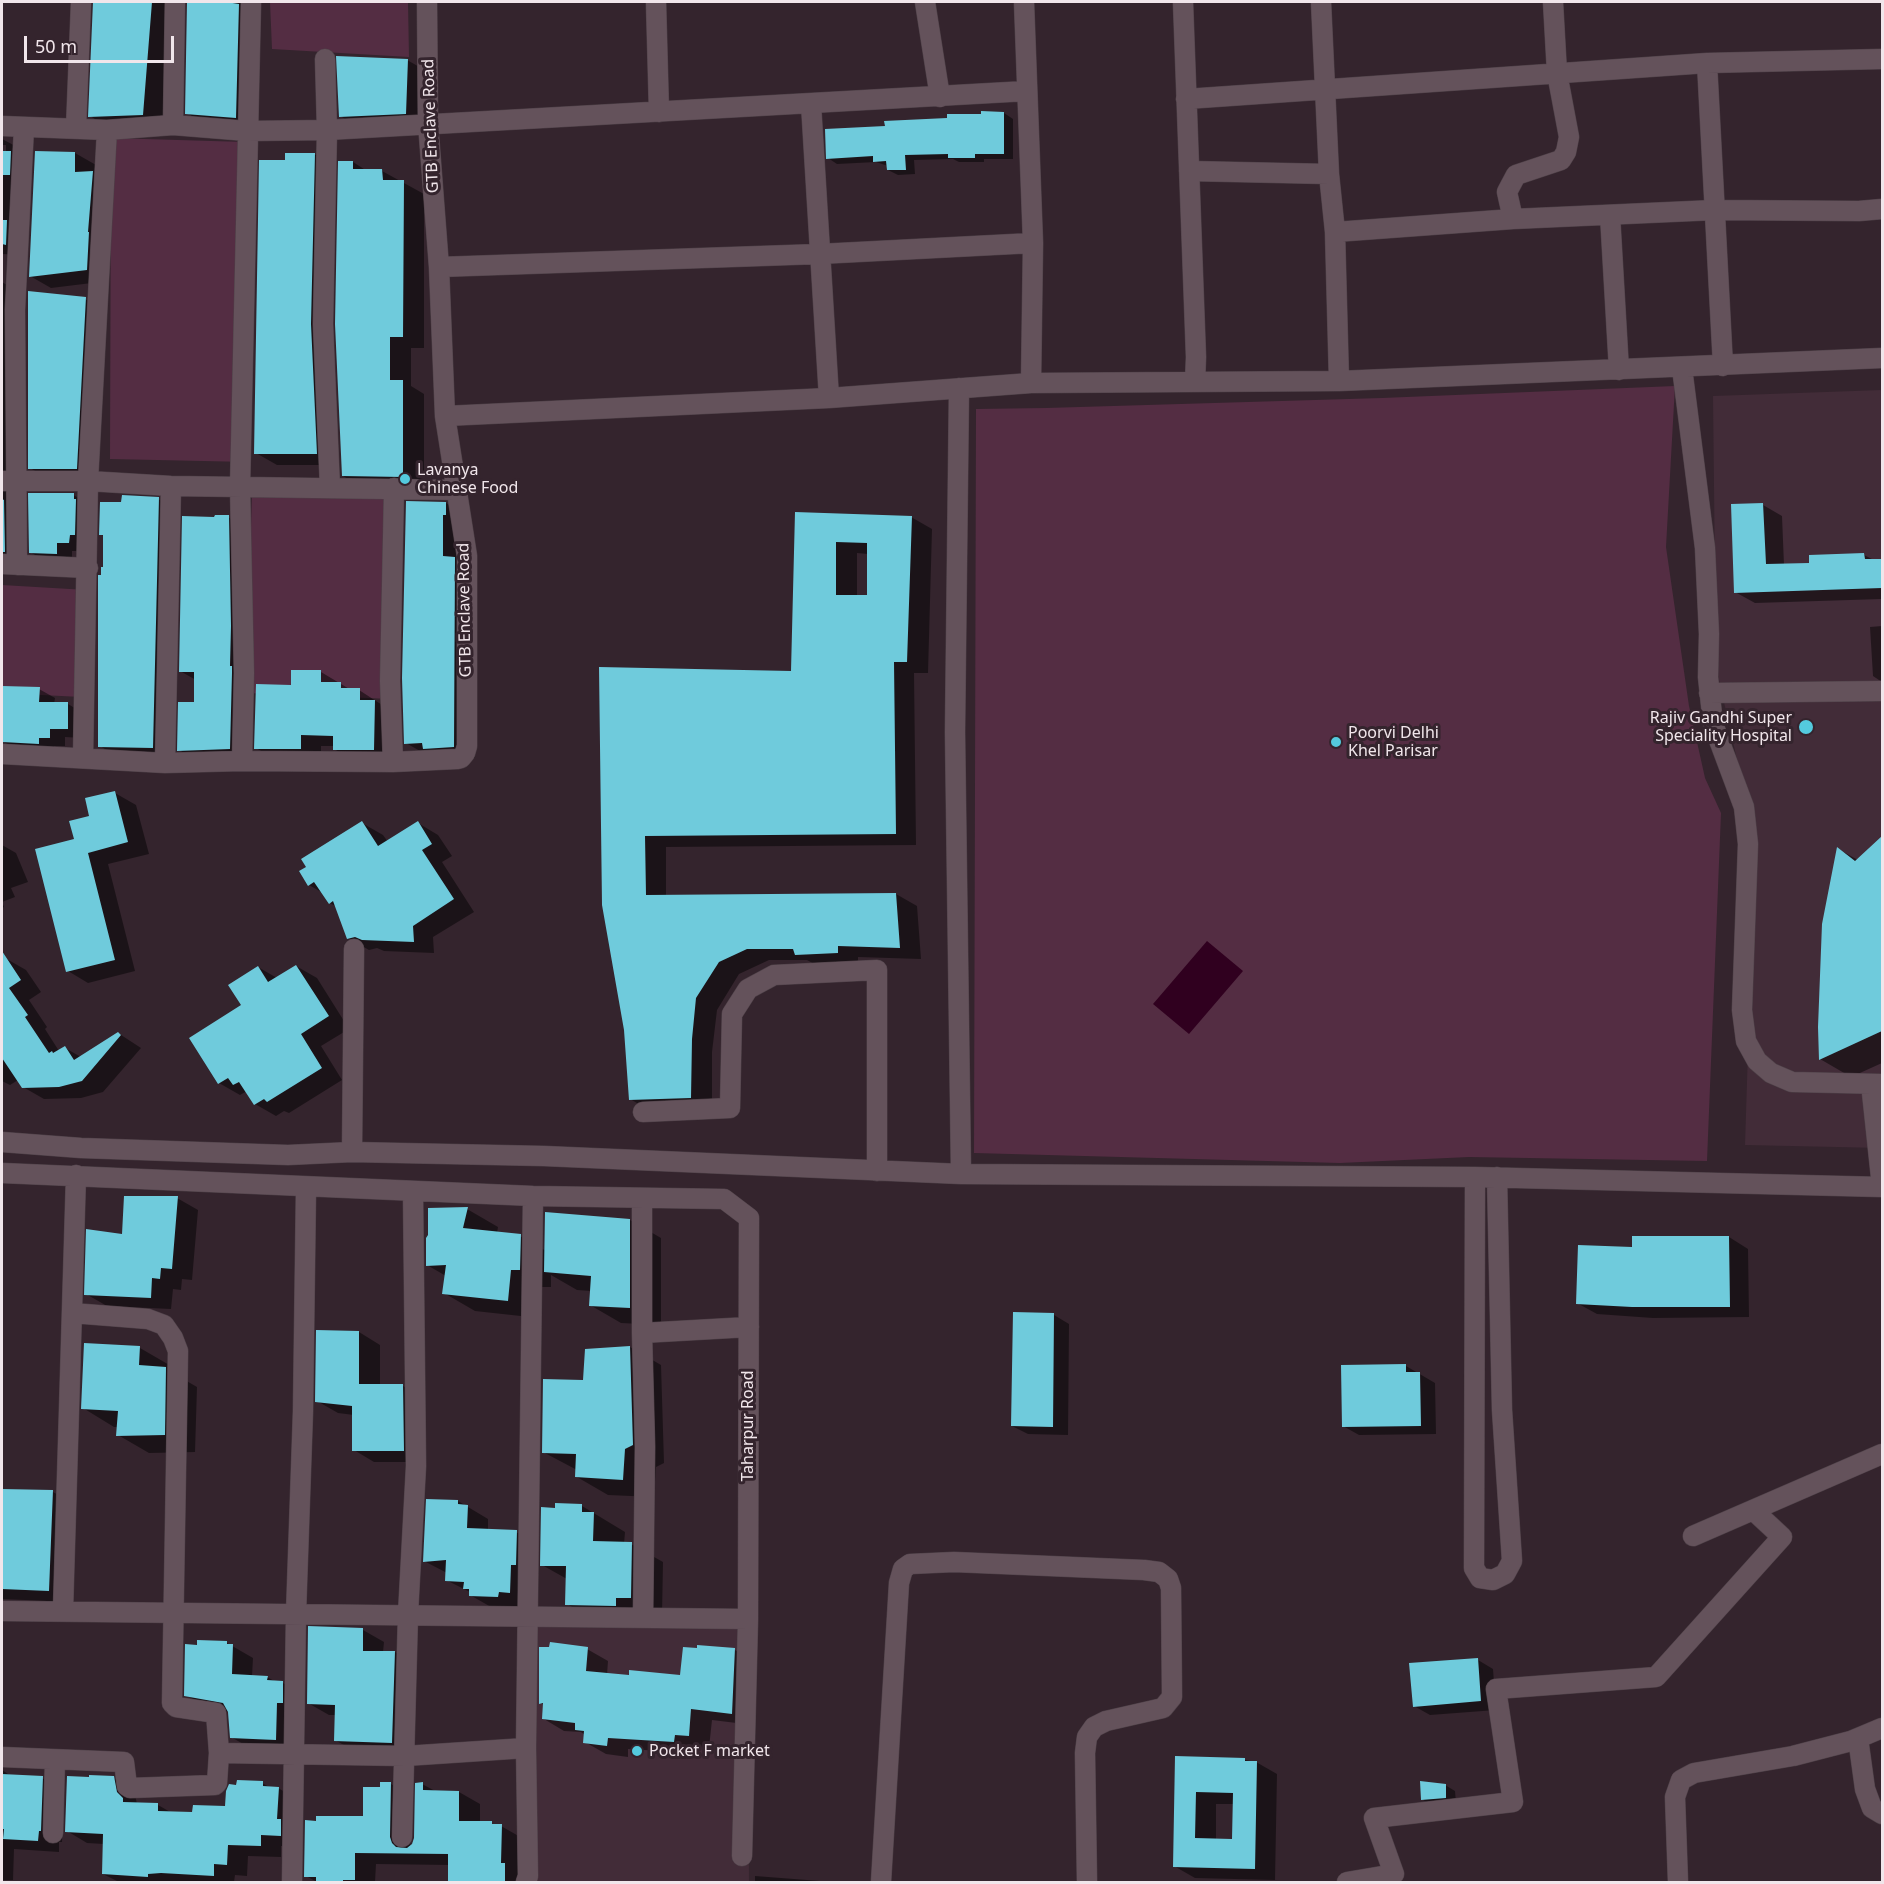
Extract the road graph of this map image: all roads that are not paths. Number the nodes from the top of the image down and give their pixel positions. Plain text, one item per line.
1 (81, 2) edge
2 (175, 2) edge
3 (252, 2) edge
4 (427, 2) edge
5 (656, 2) edge
6 (925, 2) edge
7 (1024, 2) edge
8 (1183, 2) edge
9 (1321, 2) edge
10 (1553, 2) edge
11 (326, 58) dead end
12 (1882, 59) edge
13 (1707, 63) junction
14 (1557, 73) junction
15 (1027, 91) junction
16 (1325, 91) junction
17 (940, 97) junction
18 (1186, 99) junction
19 (811, 104) junction
20 (660, 111) junction
21 (429, 123) junction
22 (173, 125) junction
23 (2, 126) edge
24 (24, 127) junction
25 (76, 128) junction
26 (107, 130) junction
27 (327, 130) junction
28 (247, 131) junction
29 (1189, 171) junction
30 (1329, 174) junction
31 (1882, 208) edge
32 (1715, 210) junction
33 (1610, 214) junction
34 (1513, 219) junction
35 (1335, 232) junction
36 (1033, 243) junction
37 (819, 254) junction
38 (439, 267) junction
39 (1882, 358) edge
40 (1723, 366) junction
41 (1682, 368) junction
42 (1619, 370) junction
43 (1339, 381) junction
44 (1195, 382) junction
45 (1031, 383) junction
46 (959, 388) junction
47 (829, 398) junction
48 (445, 416) junction
49 (9, 481) edge
50 (88, 481) junction
51 (171, 486) junction
52 (240, 487) junction
53 (330, 488) junction
54 (394, 488) junction
55 (456, 490) junction
56 (9, 565) edge
57 (88, 568) junction
58 (1882, 691) edge
59 (1709, 693) junction
60 (2, 754) edge
61 (83, 758) junction
62 (242, 761) junction
63 (393, 762) junction
64 (165, 763) junction
65 (354, 949) dead end
66 (1877, 1084) edge
67 (643, 1112) dead end
68 (2, 1142) edge
69 (352, 1152) junction
70 (877, 1171) junction
71 (2, 1173) edge
72 (961, 1174) junction
73 (76, 1175) junction
74 (1475, 1177) junction
75 (1497, 1177) junction
76 (1882, 1187) edge
77 (306, 1188) junction
78 (414, 1192) junction
79 (533, 1196) junction
80 (642, 1198) junction
81 (72, 1313) junction
82 (748, 1327) junction
83 (642, 1333) junction
84 (1882, 1454) edge
85 (1753, 1510) junction
86 (1693, 1536) dead end
87 (2, 1611) edge
88 (63, 1611) junction
89 (174, 1613) junction
90 (296, 1614) junction
91 (408, 1614) junction
92 (527, 1616) junction
93 (643, 1618) junction
94 (748, 1619) junction
95 (1882, 1728) edge
96 (1858, 1738) junction
97 (526, 1748) junction
98 (219, 1753) junction
99 (293, 1753) junction
100 (405, 1756) junction
101 (2, 1757) edge
102 (55, 1760) junction
103 (1882, 1814) edge
104 (53, 1833) dead end
105 (402, 1837) dead end
106 (742, 1856) dead end
107 (292, 1882) edge
108 (526, 1882) edge
109 (881, 1882) edge
110 (1087, 1882) edge
111 (1347, 1882) edge
112 (1678, 1882) edge

1 - 25 street
2 - 22 street
3 - 28 street
4 - 21 street, GTB Enclave Road
5 - 20 street
6 - 17 street
7 - 15 street
8 - 18 street
9 - 16 street
10 - 14 street
11 - 27 street
12 - 13 street
13 - 14 street
13 - 32 street
14 - 16 street
14 - 34 street
15 - 17 street
15 - 36 street
16 - 18 street
16 - 30 street
17 - 19 street
18 - 29 street
19 - 20 street
19 - 37 street
20 - 21 street
21 - 27 street
21 - 38 street, GTB Enclave Road
22 - 26 street
22 - 28 street
23 - 24 street
24 - 25 street
24 - 49 street
25 - 26 street
26 - 50 street
27 - 28 street
27 - 53 street
28 - 52 street
29 - 30 street
29 - 44 street
30 - 35 street
31 - 32 street
32 - 33 street
32 - 40 street
33 - 34 street
33 - 42 street
34 - 35 street
35 - 43 street
36 - 37 street
36 - 45 street
37 - 38 street
37 - 47 street
38 - 48 street, GTB Enclave Road
39 - 40 street
40 - 41 street
41 - 42 street
41 - 59 street
42 - 43 street
43 - 44 street
44 - 45 street
45 - 46 street
46 - 47 street
46 - 72 street
47 - 48 street
48 - 55 street, GTB Enclave Road
49 - 50 street
49 - 56 street
50 - 51 street
50 - 57 street
51 - 52 street
51 - 64 street
52 - 53 street
52 - 62 street
53 - 54 street
54 - 55 street
54 - 63 street
55 - 63 street, GTB Enclave Road
56 - 57 street
57 - 61 street
58 - 59 street
59 - 66 street
60 - 61 street, GTB Enclave Road
61 - 64 street, GTB Enclave Road
62 - 63 street, GTB Enclave Road
62 - 64 street, GTB Enclave Road
65 - 69 street
66 - 76 street
67 - 70 street
68 - 69 street
69 - 70 street
70 - 72 street
71 - 73 street
72 - 74 street
73 - 77 street, Taharpur Road
73 - 81 street
74 - 75 street
74 - 75 street
75 - 76 street
77 - 78 street, Taharpur Road
77 - 90 street
78 - 79 street, Taharpur Road
78 - 91 street
79 - 80 street, Taharpur Road
79 - 92 street
80 - 82 street, Taharpur Road
80 - 83 street
81 - 88 street
81 - 89 street
82 - 83 street
82 - 94 street, Taharpur Road
83 - 93 street
84 - 85 street
85 - 86 street
85 - 111 street
87 - 88 street
88 - 89 street
89 - 90 street
89 - 98 street
90 - 91 street
90 - 99 street
91 - 92 street
91 - 100 street
92 - 93 street
92 - 97 street
93 - 94 street
94 - 106 street, Taharpur Road
95 - 96 street
96 - 103 street
96 - 112 street
97 - 100 street
97 - 108 street
98 - 99 street
98 - 102 street
99 - 100 street
99 - 107 street
100 - 105 street
101 - 102 street
102 - 104 street
109 - 110 street

